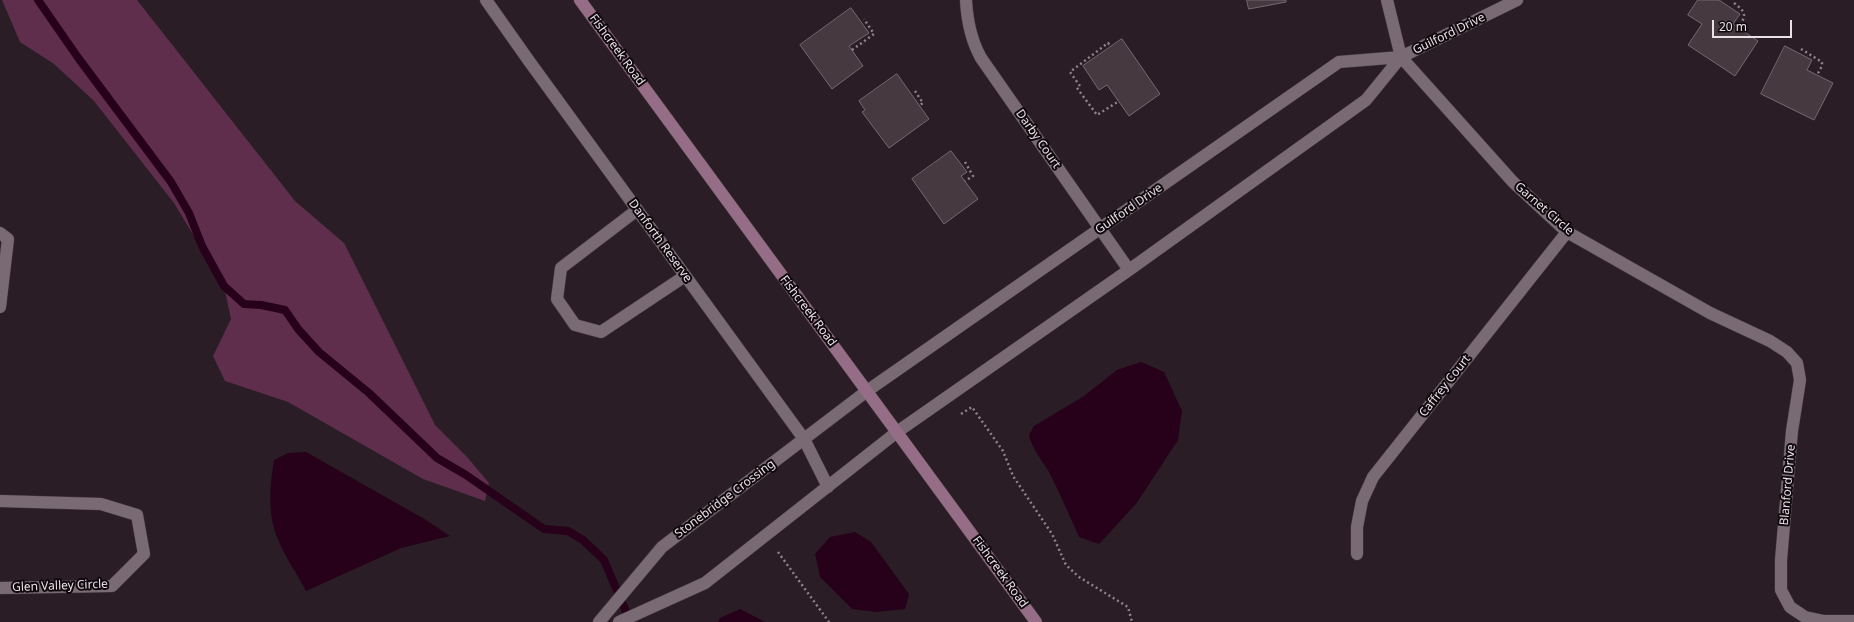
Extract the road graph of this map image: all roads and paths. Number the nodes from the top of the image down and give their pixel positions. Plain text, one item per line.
1 (486, 0) edge
2 (580, 0) edge
3 (966, 0) edge
4 (1386, 0) edge
5 (1517, 0) edge
6 (1734, 3) dead end
7 (864, 19) dead end
8 (1738, 28) dead end
9 (1111, 47) dead end
10 (1800, 49) dead end
11 (852, 50) dead end
12 (1401, 57) junction
13 (1817, 75) dead end
14 (915, 91) dead end
15 (1118, 100) dead end
16 (920, 105) dead end
17 (964, 162) dead end
18 (965, 181) dead end
19 (637, 210) junction
20 (1101, 229) junction
21 (1567, 232) junction
22 (0, 233) edge
23 (1129, 270) junction
24 (685, 276) junction
25 (0, 307) edge
26 (1800, 380) joint
27 (867, 391) junction
28 (959, 415) dead end
29 (897, 432) junction
30 (804, 439) junction
31 (828, 487) junction
32 (0, 501) edge
33 (774, 546) dead end
34 (1357, 554) dead end
35 (0, 588) edge
36 (598, 622) edge
37 (618, 622) edge
38 (830, 622) edge
39 (1036, 622) edge
40 (1132, 622) edge
41 (1854, 622) edge

1 - 19 street, Danforth Reserve
2 - 27 main road, Fishcreek Road
3 - 20 street, Darby Court
4 - 12 street, Garnet Circle
5 - 12 street, Guilford Drive
6 - 8 path
7 - 11 path
9 - 15 path
10 - 13 path
12 - 20 street, Guilford Drive
12 - 21 street, Garnet Circle
12 - 23 street, Guilford Drive
14 - 16 path
17 - 18 path
19 - 24 street, Danforth Reserve
19 - 24 street
20 - 23 street, Darby Court
20 - 27 street, Guilford Drive
21 - 26 street, Garnet Circle
21 - 34 street, Caffrey Court
22 - 25 street
23 - 29 street, Guilford Drive
24 - 30 street, Danforth Reserve
26 - 41 street, Blanford Drive
27 - 29 main road, Fishcreek Road
27 - 30 street, Stonebridge Crossing
28 - 40 path
29 - 31 street
29 - 39 main road, Fishcreek Road
30 - 31 street, Danforth Reserve
30 - 36 street, Stonebridge Crossing
31 - 37 street
32 - 35 street, Glen Valley Circle
33 - 38 path

